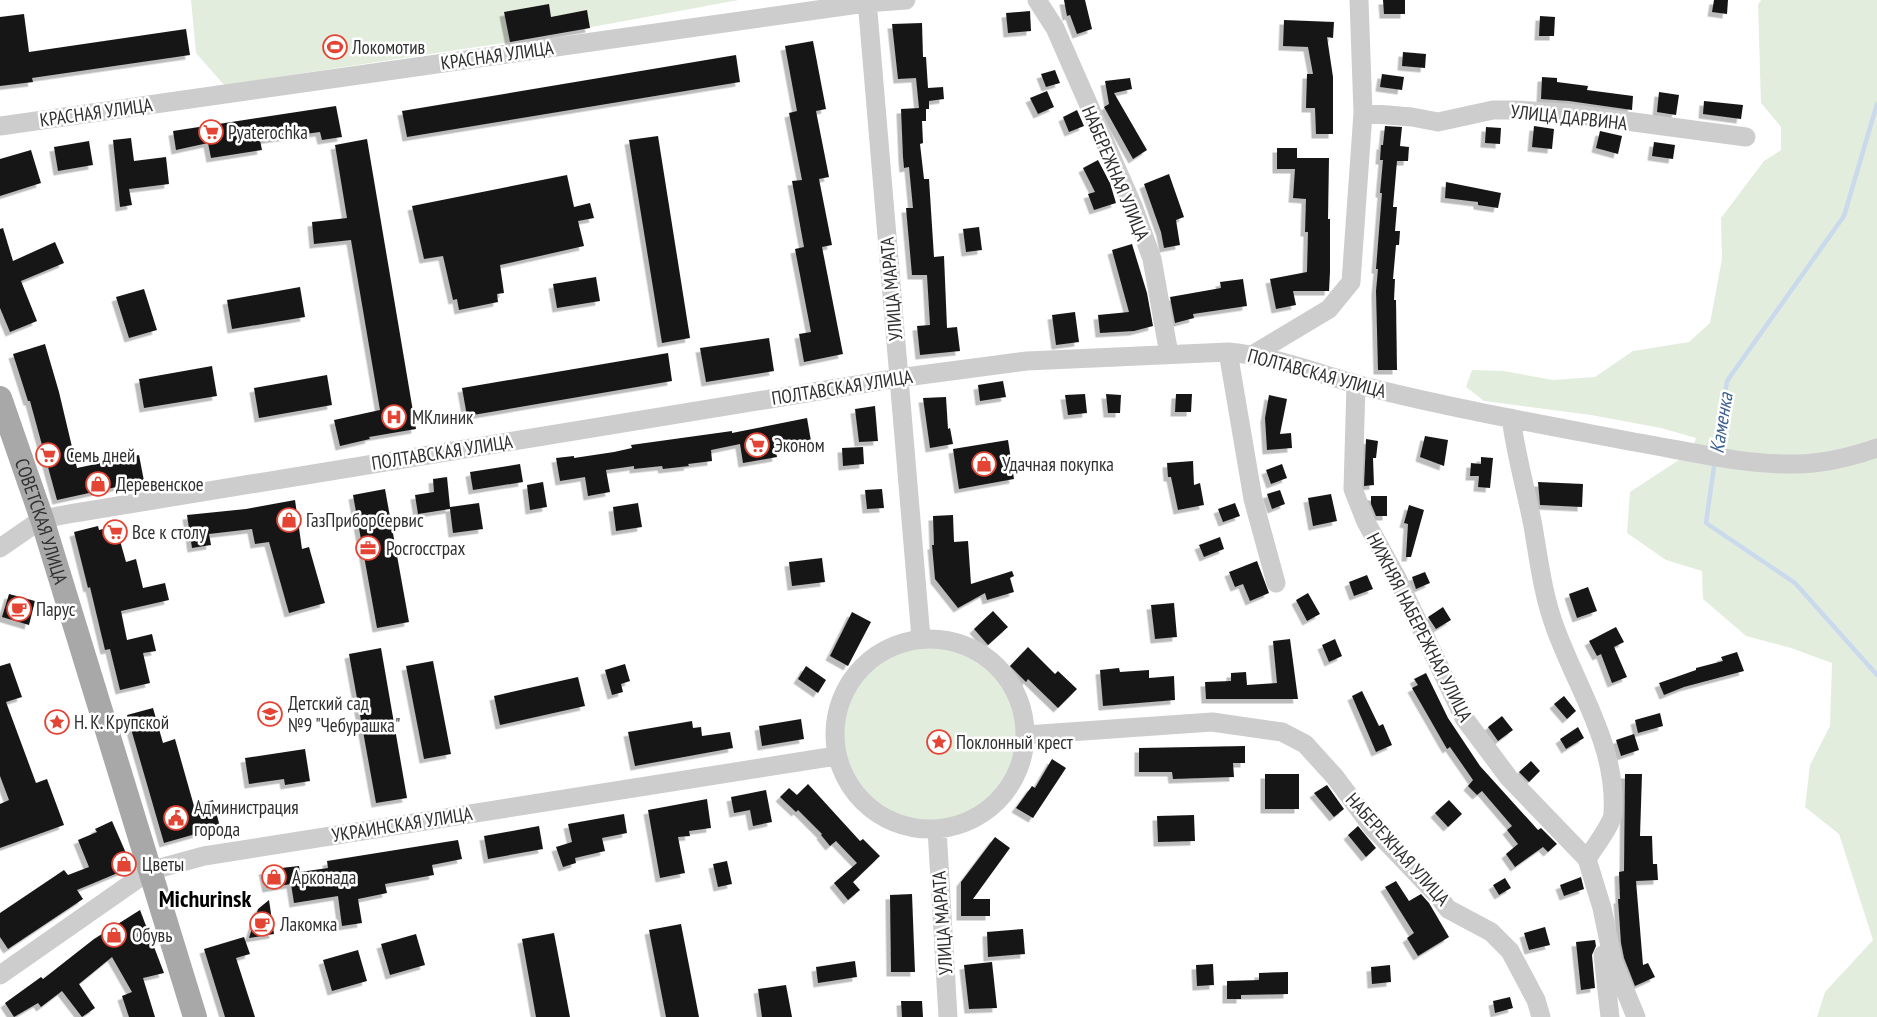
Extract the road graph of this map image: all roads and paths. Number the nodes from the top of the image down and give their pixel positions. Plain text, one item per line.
1 (906, 0) edge
2 (1037, 0) edge
3 (1360, 0) edge
4 (866, 1) edge
5 (1363, 113) junction
6 (0, 126) edge
7 (1746, 137) dead end
8 (1228, 352) junction
9 (1169, 354) junction
10 (1254, 354) junction
11 (898, 378) junction
12 (1356, 384) junction
13 (0, 398) edge
14 (1511, 418) junction
15 (1877, 448) edge
16 (42, 519) junction
17 (0, 548) edge
18 (1276, 583) dead end
19 (921, 638) junction
20 (1026, 735) junction
21 (836, 756) junction
22 (937, 829) junction
23 (1587, 859) junction
24 (149, 871) junction
25 (1606, 928) junction
26 (0, 975) edge
27 (195, 1017) edge
28 (948, 1017) edge
29 (1540, 1017) edge
30 (1610, 1017) edge
31 (1636, 1017) edge

1 - 4 street, КРАСНАЯ УЛИЦА
2 - 9 street, НАБЕРЕЖНАЯ УЛИЦА
3 - 5 street
4 - 6 street, КРАСНАЯ УЛИЦА
4 - 11 street, УЛИЦА МАРАТА
5 - 7 street, УЛИЦА ДАРВИНА
5 - 10 street
8 - 9 street, ПОЛТАВСКАЯ УЛИЦА
8 - 10 street, ПОЛТАВСКАЯ УЛИЦА
8 - 18 street
9 - 11 street, ПОЛТАВСКАЯ УЛИЦА
10 - 12 street, ПОЛТАВСКАЯ УЛИЦА
11 - 16 street, ПОЛТАВСКАЯ УЛИЦА
11 - 19 street, УЛИЦА МАРАТА
12 - 14 street, ПОЛТАВСКАЯ УЛИЦА
12 - 23 street, НИЖНЯЯ НАБЕРЕЖНАЯ УЛИЦА
13 - 16 main road, СОВЕТСКАЯ УЛИЦА
14 - 15 street, ПОЛТАВСКАЯ УЛИЦА
14 - 23 street
16 - 17 street, ПОЛТАВСКАЯ УЛИЦА
16 - 24 main road, СОВЕТСКАЯ УЛИЦА
19 - 20 street
19 - 21 street
20 - 22 street
20 - 29 street, НАБЕРЕЖНАЯ УЛИЦА
21 - 22 street
21 - 24 street, УКРАИНСКАЯ УЛИЦА
22 - 28 street, УЛИЦА МАРАТА
23 - 25 street, НИЖНЯЯ НАБЕРЕЖНАЯ УЛИЦА
24 - 26 street, УКРАИНСКАЯ УЛИЦА
24 - 27 main road, СОВЕТСКАЯ УЛИЦА
25 - 30 street, НИЖНЯЯ НАБЕРЕЖНАЯ УЛИЦА
25 - 31 street, НИЖНЯЯ НАБЕРЕЖНАЯ УЛИЦА

